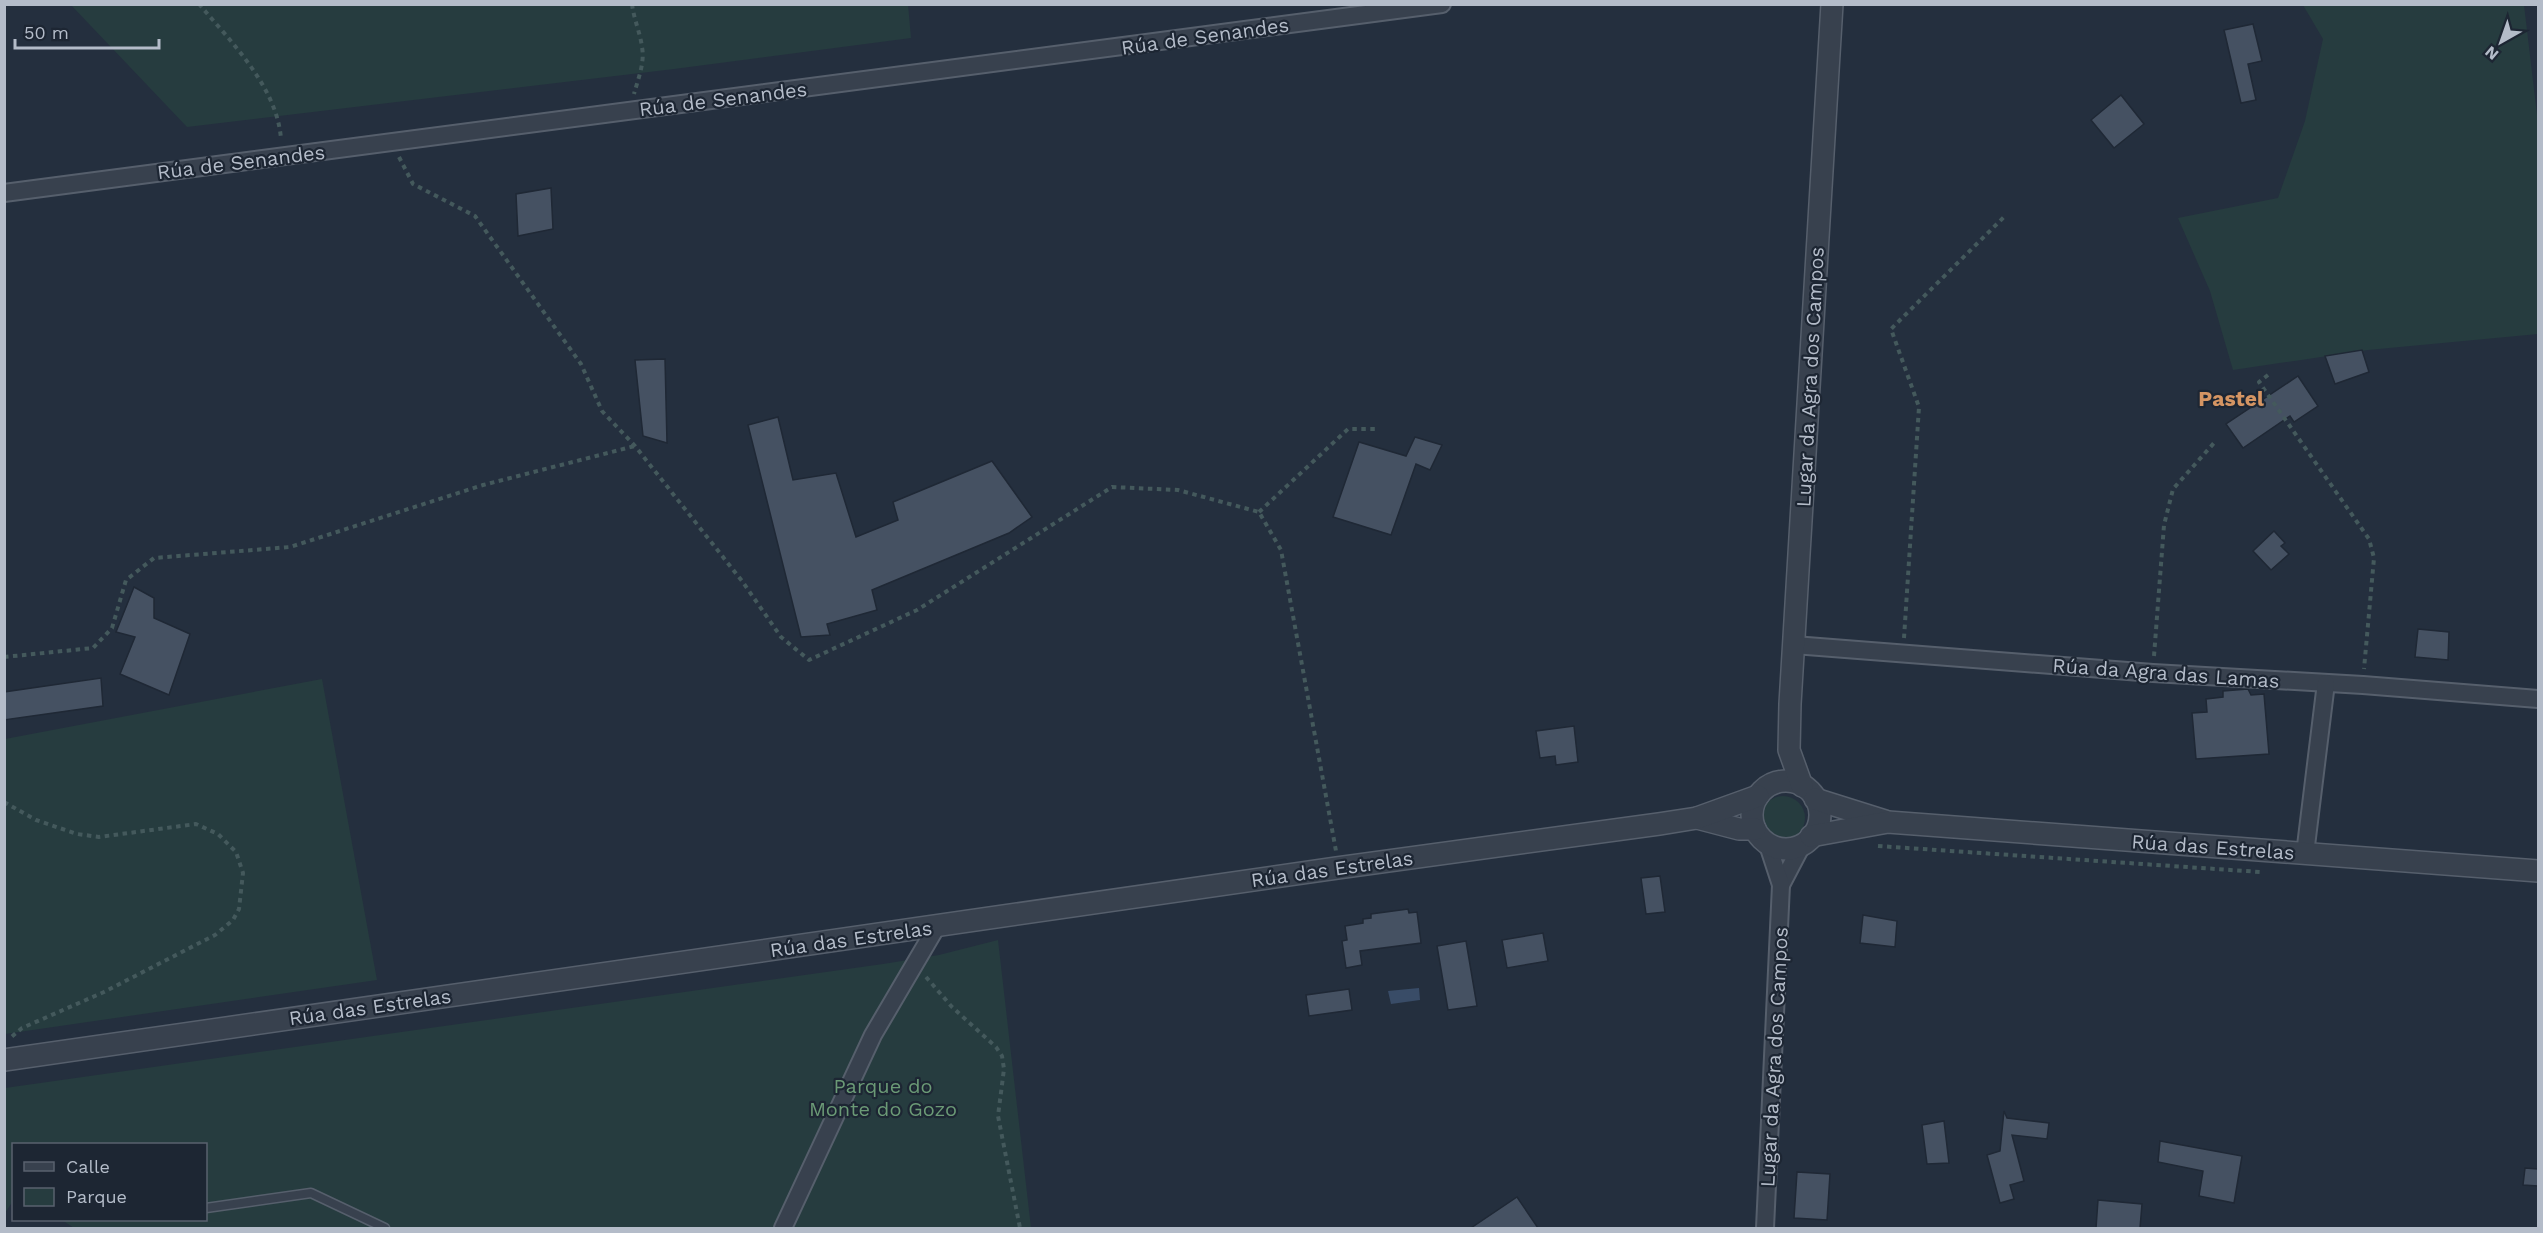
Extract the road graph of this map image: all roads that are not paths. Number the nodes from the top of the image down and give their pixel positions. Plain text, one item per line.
1 (1442, 4) edge
2 (1832, 4) edge
3 (4, 193) edge
4 (1794, 645) junction
5 (2326, 683) junction
6 (2538, 699) edge
7 (1789, 750) junction
8 (1764, 790) junction
9 (1809, 792) junction
10 (1697, 818) junction
11 (1888, 822) junction
12 (1761, 836) junction
13 (1807, 840) junction
14 (2306, 854) junction
15 (2538, 871) edge
16 (1781, 885) junction
17 (937, 926) junction
18 (6, 1049) edge
19 (207, 1208) edge
20 (385, 1228) edge
21 (783, 1228) edge
22 (1765, 1228) edge

1 - 3 street, Rúa de Senandes
2 - 4 street, Lugar da Agra dos Campos
4 - 5 street, Rúa da Agra das Lamas
4 - 7 street, Lugar da Agra dos Campos
5 - 6 street, Rúa da Agra das Lamas
5 - 14 street
7 - 8 street, Lugar da Agra dos Campos
7 - 9 street, Lugar da Agra dos Campos
8 - 9 street
8 - 10 street, Rúa das Estrelas
8 - 12 street
9 - 11 street, Rúa das Estrelas
9 - 13 street
10 - 12 street, Rúa das Estrelas
10 - 17 street, Rúa das Estrelas
11 - 13 street, Rúa das Estrelas
11 - 14 street, Rúa das Estrelas
12 - 13 street
12 - 16 street, Lugar da Agra dos Campos
13 - 16 street, Lugar da Agra dos Campos
14 - 15 street, Rúa das Estrelas
16 - 22 street, Lugar da Agra dos Campos
17 - 18 street, Rúa das Estrelas
17 - 21 street
19 - 20 lane

